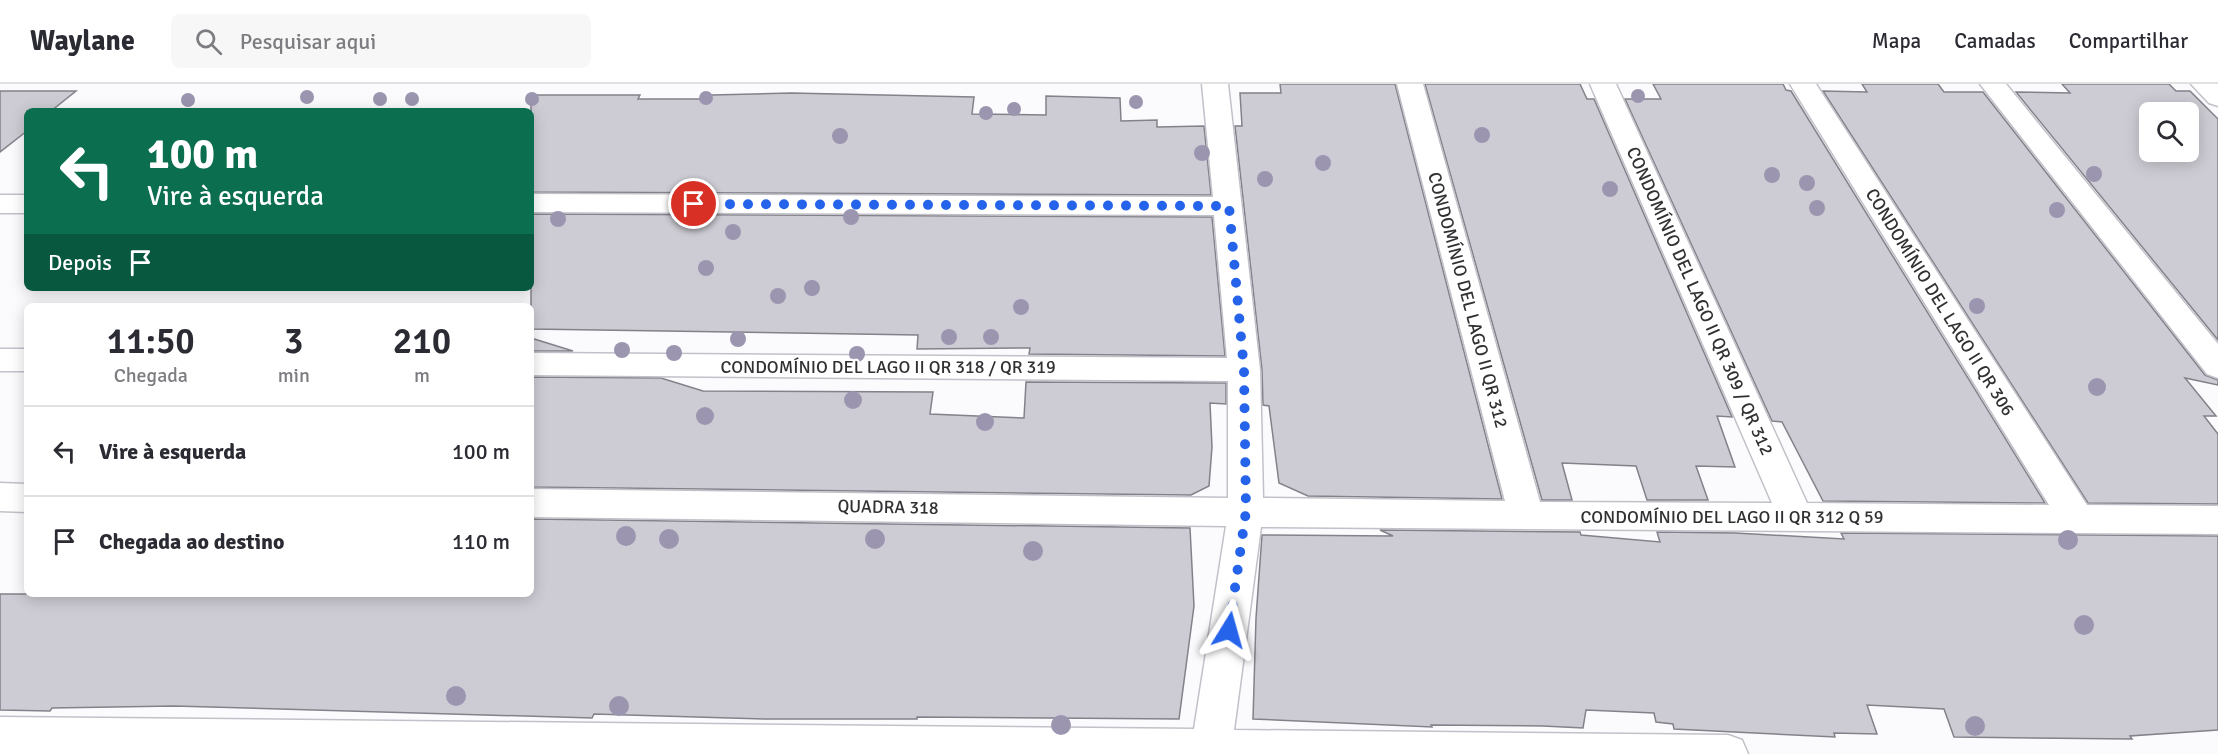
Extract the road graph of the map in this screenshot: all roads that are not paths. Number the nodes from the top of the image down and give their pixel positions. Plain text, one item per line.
1 (1215, 84) edge
2 (1410, 84) edge
3 (1603, 84) edge
4 (1803, 84) edge
5 (1993, 84) edge
6 (2204, 84) edge
7 (2218, 98) edge
8 (534, 203) edge
9 (0, 204) edge
10 (24, 204) edge
11 (1229, 206) junction
12 (2203, 330) edge
13 (0, 360) edge
14 (24, 360) edge
15 (534, 364) edge
16 (2218, 366) edge
17 (1244, 370) junction
18 (0, 498) edge
19 (24, 498) edge
20 (534, 503) edge
21 (1246, 511) junction
22 (1526, 516) junction
23 (1796, 517) junction
24 (2077, 519) junction
25 (2218, 520) edge
26 (0, 736) edge
27 (80, 745) edge
28 (1211, 751) edge
29 (1728, 754) edge

1 - 11 street
2 - 22 street, CONDOMÍNIO DEL LAGO II QR 312
3 - 23 street, CONDOMÍNIO DEL LAGO II QR 309 / QR 312
4 - 24 street, CONDOMÍNIO DEL LAGO II QR 306
5 - 12 street
6 - 7 street
8 - 11 street
9 - 10 street
11 - 17 street
12 - 16 street
13 - 14 street
15 - 17 street, CONDOMÍNIO DEL LAGO II QR 318 / QR 319
17 - 21 street
18 - 19 street
20 - 21 street, QUADRA 318
21 - 22 street, CONDOMÍNIO DEL LAGO II QR 312 Q 59
21 - 28 street
22 - 23 street, CONDOMÍNIO DEL LAGO II QR 312 Q 59
23 - 24 street, CONDOMÍNIO DEL LAGO II QR 312 Q 59
24 - 25 street, CONDOMÍNIO DEL LAGO II QR 312 Q 59
26 - 27 street
27 - 28 street
28 - 29 street

